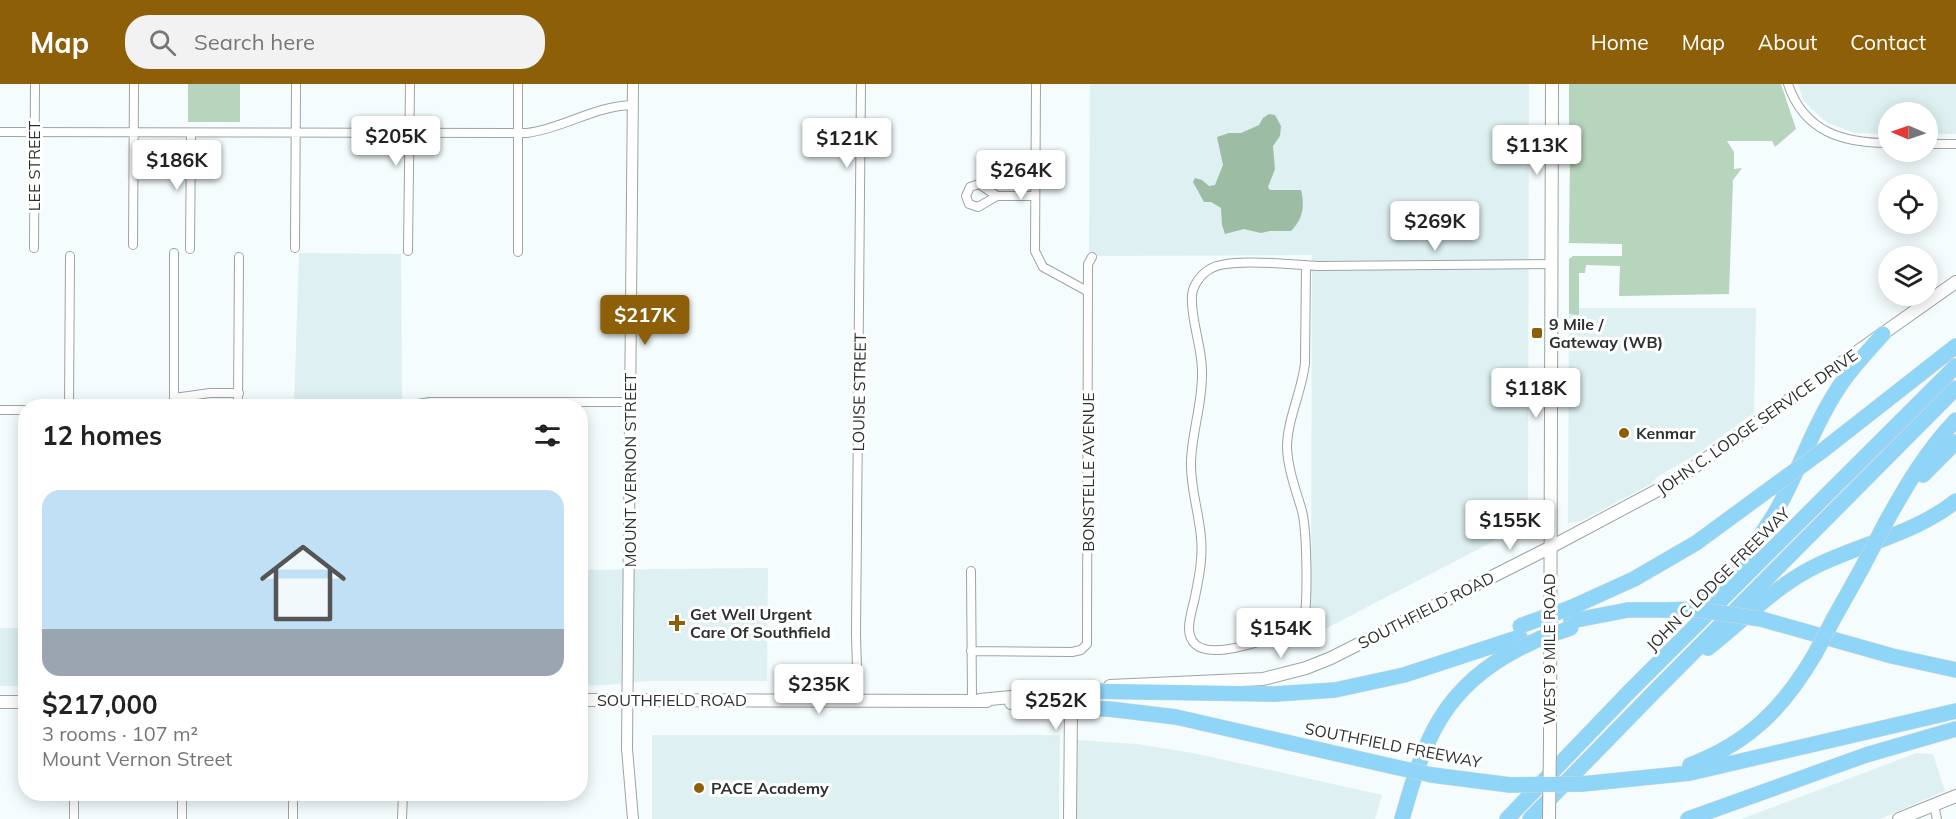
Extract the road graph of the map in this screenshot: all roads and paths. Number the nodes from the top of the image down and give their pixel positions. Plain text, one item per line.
1 (35, 84) edge
2 (134, 84) edge
3 (296, 84) edge
4 (410, 84) edge
5 (518, 84) edge
6 (633, 84) edge
7 (861, 84) edge
8 (1036, 84) edge
9 (1552, 84) edge
10 (1788, 84) edge
11 (633, 105) junction
12 (0, 132) edge
13 (34, 132) junction
14 (134, 132) junction
15 (296, 132) junction
16 (191, 133) junction
17 (409, 133) junction
18 (518, 134) junction
19 (1878, 143) edge
20 (1938, 144) edge
21 (1956, 144) edge
22 (997, 196) dead end
23 (1034, 196) junction
24 (133, 245) dead end
25 (34, 248) dead end
26 (190, 249) dead end
27 (295, 249) dead end
28 (408, 251) dead end
29 (518, 252) dead end
30 (174, 253) dead end
31 (70, 256) dead end
32 (240, 257) dead end
33 (1092, 257) dead end
34 (1552, 264) junction
35 (1306, 265) junction
36 (1956, 282) edge
37 (1088, 291) junction
38 (1884, 334) junction
39 (1956, 345) edge
40 (1956, 366) edge
41 (1956, 388) edge
42 (239, 393) junction
43 (69, 399) edge
44 (174, 399) edge
45 (186, 399) edge
46 (239, 399) edge
47 (588, 402) edge
48 (631, 402) junction
49 (0, 410) edge
50 (18, 410) edge
51 (1956, 420) edge
52 (1956, 442) edge
53 (1956, 501) edge
54 (1890, 516) junction
55 (1549, 548) junction
56 (971, 571) dead end
57 (1571, 619) junction
58 (1520, 637) junction
59 (972, 651) junction
60 (1956, 670) edge
61 (1658, 688) junction
62 (1086, 691) junction
63 (1629, 692) junction
64 (588, 700) edge
65 (628, 700) junction
66 (858, 700) junction
67 (976, 700) junction
68 (0, 702) edge
69 (18, 702) edge
70 (1071, 708) junction
71 (1956, 711) edge
72 (1956, 729) edge
73 (1665, 775) junction
74 (1956, 796) edge
75 (74, 801) edge
76 (182, 801) edge
77 (293, 801) edge
78 (403, 801) edge
79 (1934, 805) junction
80 (74, 819) edge
81 (182, 819) edge
82 (293, 819) edge
83 (402, 819) edge
84 (633, 819) edge
85 (1070, 819) edge
86 (1402, 819) edge
87 (1507, 819) edge
88 (1530, 819) edge
89 (1549, 819) edge
90 (1688, 819) edge
91 (1899, 819) edge
92 (1937, 819) edge

1 - 13 street, LEE STREET
2 - 14 street
3 - 15 street
4 - 17 street
5 - 18 street
6 - 11 street, MOUNT VERNON STREET
7 - 66 street, LOUISE STREET
8 - 23 street
9 - 34 main road, WEST 9 MILE ROAD
10 - 19 street
11 - 18 street
11 - 48 street, MOUNT VERNON STREET
12 - 13 street
13 - 14 street
13 - 25 street, LEE STREET
14 - 16 street
14 - 24 street
15 - 16 street
15 - 17 street
15 - 27 street
16 - 26 street
17 - 18 street
17 - 28 street
18 - 29 street
20 - 21 street
22 - 23 street
23 - 37 street
30 - 44 street
31 - 43 street
32 - 42 street
33 - 37 street, BONSTELLE AVENUE
34 - 35 street
34 - 55 main road, WEST 9 MILE ROAD
35 - 35 street
36 - 38 main road, JOHN C. LODGE SERVICE DRIVE
37 - 59 street, BONSTELLE AVENUE
38 - 55 main road, JOHN C. LODGE SERVICE DRIVE
38 - 63 highway
39 - 57 highway, bridge
40 - 63 highway, JOHN C LODGE FREEWAY
41 - 61 highway, JOHN C LODGE FREEWAY
42 - 45 street
42 - 46 street
47 - 48 street
48 - 65 street, MOUNT VERNON STREET
49 - 50 street
51 - 54 highway
52 - 54 highway
53 - 61 highway
54 - 73 highway, bridge
55 - 62 main road, SOUTHFIELD ROAD
55 - 89 main road, WEST 9 MILE ROAD, bridge
56 - 59 street
57 - 58 highway, bridge
57 - 58 highway, bridge
57 - 60 highway, bridge
58 - 62 highway
58 - 86 highway
59 - 67 street
61 - 88 highway, JOHN C LODGE FREEWAY
62 - 67 main road, SOUTHFIELD ROAD
63 - 87 highway, JOHN C LODGE FREEWAY
64 - 65 main road, SOUTHFIELD ROAD
65 - 66 main road, SOUTHFIELD ROAD
65 - 84 street, MOUNT VERNON STREET
66 - 67 main road, SOUTHFIELD ROAD
67 - 70 main road, SOUTHFIELD ROAD
68 - 69 main road
70 - 73 highway, SOUTHFIELD FREEWAY, bridge
70 - 85 main road
71 - 73 highway, SOUTHFIELD FREEWAY
72 - 90 highway
74 - 79 main road
75 - 80 street
76 - 81 street
77 - 82 street
78 - 83 street
79 - 91 main road
79 - 92 street

